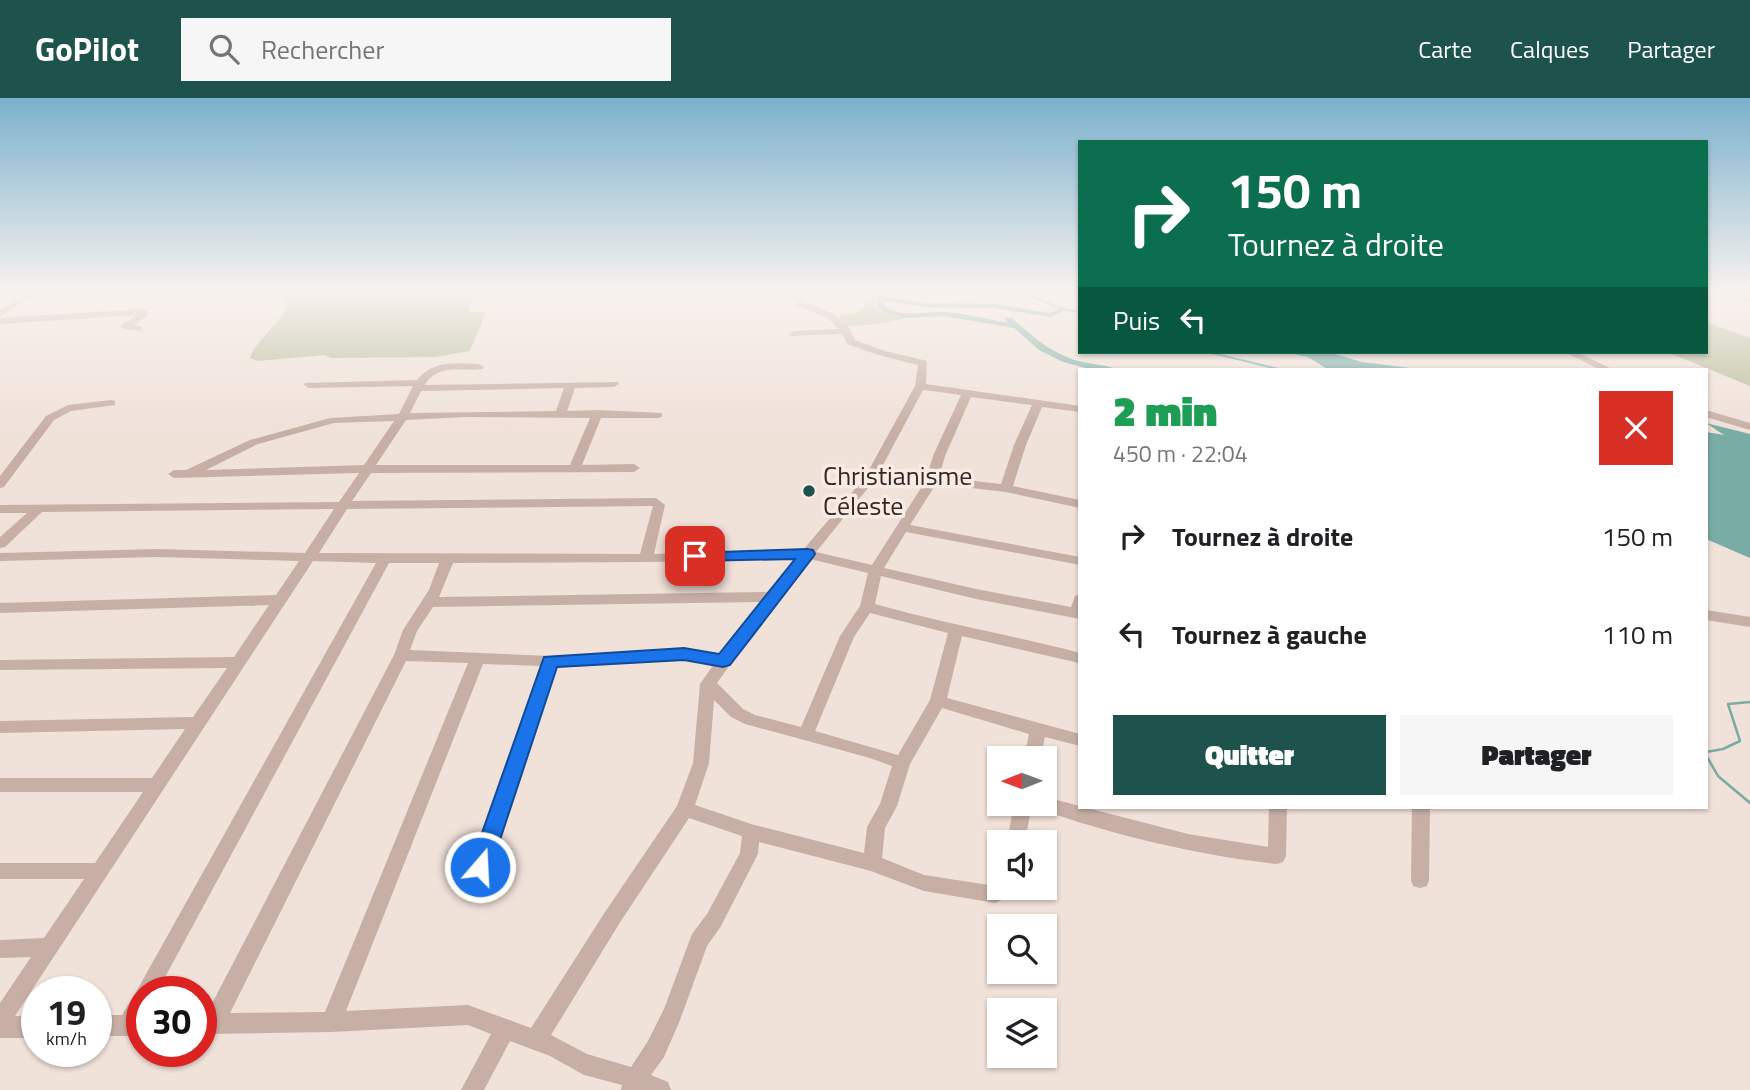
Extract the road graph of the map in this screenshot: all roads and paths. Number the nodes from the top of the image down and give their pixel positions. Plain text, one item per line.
1 (850, 339) edge
2 (1573, 354) edge
3 (478, 367) dead end
4 (1605, 368) edge
5 (614, 384) dead end
6 (309, 385) dead end
7 (420, 385) junction
8 (570, 386) junction
9 (920, 386) junction
10 (967, 393) junction
11 (111, 403) dead end
12 (1038, 404) junction
13 (1078, 410) edge
14 (598, 413) junction
15 (561, 414) junction
16 (1708, 414) edge
17 (658, 415) dead end
18 (401, 416) junction
19 (1750, 427) edge
20 (575, 468) junction
21 (634, 468) dead end
22 (367, 469) junction
23 (190, 473) junction
24 (174, 474) dead end
25 (932, 480) junction
26 (0, 484) edge
27 (1006, 488) junction
28 (344, 504) junction
29 (1078, 504) edge
30 (40, 508) junction
31 (0, 509) edge
32 (902, 527) junction
33 (0, 544) edge
34 (807, 554) junction
35 (309, 556) junction
36 (0, 557) edge
37 (448, 557) junction
38 (646, 558) junction
39 (384, 559) junction
40 (1078, 561) edge
41 (876, 569) junction
42 (771, 597) junction
43 (279, 600) junction
44 (430, 602) junction
45 (867, 607) junction
46 (0, 608) edge
47 (1078, 609) edge
48 (1708, 615) edge
49 (1750, 622) edge
50 (956, 631) junction
51 (401, 655) junction
52 (1078, 658) edge
53 (478, 659) junction
54 (723, 660) junction
55 (550, 661) junction
56 (238, 662) junction
57 (0, 665) edge
58 (708, 684) junction
59 (938, 701) junction
60 (198, 723) junction
61 (0, 727) edge
62 (1038, 730) junction
63 (806, 734) junction
64 (1078, 740) edge
65 (1035, 746) edge
66 (902, 763) junction
67 (0, 785) edge
68 (156, 785) junction
69 (1057, 807) edge
70 (685, 809) junction
71 (1278, 809) edge
72 (1421, 809) edge
73 (751, 832) junction
74 (873, 863) junction
75 (480, 867) dead end
76 (0, 871) edge
77 (98, 871) junction
78 (1420, 880) dead end
79 (987, 893) edge
80 (48, 947) junction
81 (0, 949) edge
82 (155, 976) edge
83 (217, 1005) edge
84 (0, 1021) edge
85 (331, 1022) junction
86 (217, 1024) edge
87 (0, 1027) edge
88 (21, 1027) edge
89 (505, 1030) junction
90 (535, 1041) junction
91 (633, 1085) edge
92 (472, 1090) edge
93 (660, 1090) edge

1 - 9 street
2 - 4 street
3 - 7 street
5 - 8 street
6 - 7 street
7 - 8 street
7 - 18 street
8 - 15 street
9 - 10 street
9 - 34 street
10 - 12 street
10 - 25 street
11 - 26 street
12 - 13 street
12 - 27 street
14 - 15 street
14 - 17 street
14 - 20 street
15 - 18 street
16 - 19 street
18 - 22 street
18 - 23 street
20 - 21 street
20 - 22 street
22 - 23 street
22 - 28 street
23 - 24 street
25 - 27 street
25 - 32 street
27 - 29 street
28 - 30 street
28 - 35 street
28 - 38 street
30 - 31 street
30 - 33 street
32 - 40 street
32 - 41 street
34 - 38 street
34 - 41 street
34 - 42 street
35 - 36 street
35 - 39 street
35 - 43 street
37 - 38 street
37 - 39 street
37 - 44 street
39 - 82 street
41 - 45 street
41 - 47 street
42 - 44 street
42 - 54 street
43 - 46 street
43 - 56 street
44 - 51 street
45 - 50 street
45 - 63 street
48 - 49 street
50 - 52 street
50 - 59 street
51 - 53 street
51 - 83 street
53 - 55 street
53 - 85 street
54 - 55 street
54 - 58 street
55 - 75 street
56 - 57 street
56 - 60 street
58 - 63 street
58 - 70 street
59 - 62 street
59 - 66 street
60 - 61 street
60 - 68 street
62 - 64 street
62 - 65 street
63 - 66 street
66 - 74 street
67 - 68 street
68 - 77 street
69 - 71 street
70 - 73 street
70 - 90 street
72 - 78 street
73 - 74 street
73 - 91 street
74 - 79 street
76 - 77 street
77 - 80 street
80 - 81 street
80 - 84 street
85 - 86 street
85 - 89 street
87 - 88 street
89 - 90 street
89 - 92 street
90 - 91 street
91 - 93 street

